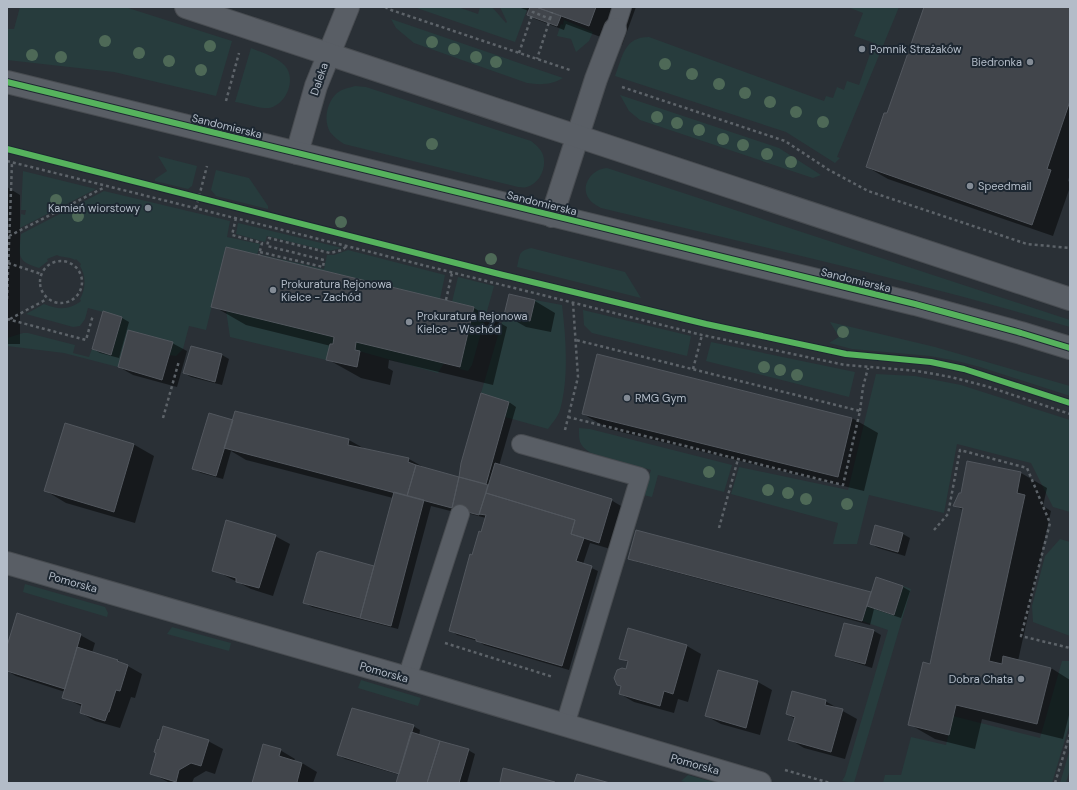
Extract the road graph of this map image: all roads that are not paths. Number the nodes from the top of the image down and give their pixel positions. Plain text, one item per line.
1 (186, 7) edge
2 (348, 7) edge
3 (622, 7) edge
4 (614, 29) joint
5 (328, 54) junction
6 (7, 82) edge
7 (577, 137) junction
8 (297, 153) junction
9 (552, 216) junction
10 (1070, 299) edge
11 (1070, 348) edge
12 (521, 444) dead end
13 (460, 514) dead end
14 (7, 564) edge
15 (407, 678) junction
16 (565, 725) junction
17 (760, 783) edge

1 - 5 street
2 - 5 street, Daleka
3 - 4 lane
4 - 7 street
5 - 7 street
5 - 8 street, Daleka
6 - 8 street, Sandomierska
7 - 9 street
7 - 10 street
8 - 9 street, Sandomierska
9 - 11 street, Sandomierska
12 - 16 lane
13 - 15 lane
14 - 15 street, Pomorska
15 - 16 street, Pomorska
16 - 17 street, Pomorska

